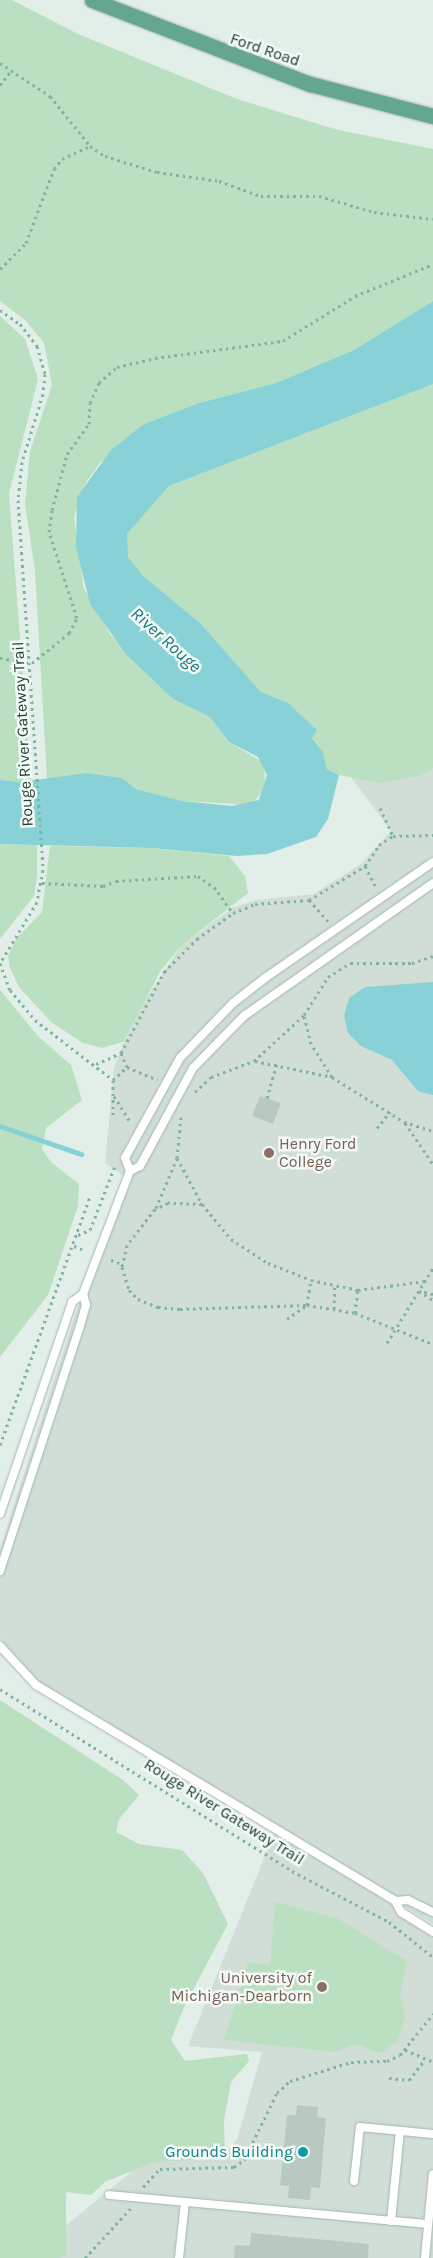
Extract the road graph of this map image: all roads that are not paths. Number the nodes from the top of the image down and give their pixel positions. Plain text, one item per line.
1 (92, 0) edge
2 (433, 116) edge
3 (433, 862) edge
4 (433, 883) edge
5 (130, 1171) junction
6 (83, 1294) junction
7 (0, 1514) edge
8 (0, 1571) edge
9 (0, 1646) edge
10 (395, 1901) junction
11 (433, 1912) edge
12 (433, 1932) edge
13 (400, 2131) junction
14 (433, 2134) edge
15 (433, 2174) edge
16 (354, 2181) dead end
17 (109, 2195) dead end
18 (185, 2202) junction
19 (391, 2221) junction
20 (428, 2224) junction
21 (179, 2258) edge
22 (425, 2258) edge

1 - 2 main road, Ford Road
3 - 5 lane
4 - 5 lane
5 - 6 lane
6 - 7 lane
6 - 8 lane
9 - 10 lane
10 - 11 lane
10 - 12 lane
13 - 14 lane
13 - 16 lane
13 - 19 lane
15 - 20 lane
17 - 18 lane
18 - 19 lane
18 - 21 lane
19 - 20 lane
20 - 22 lane

